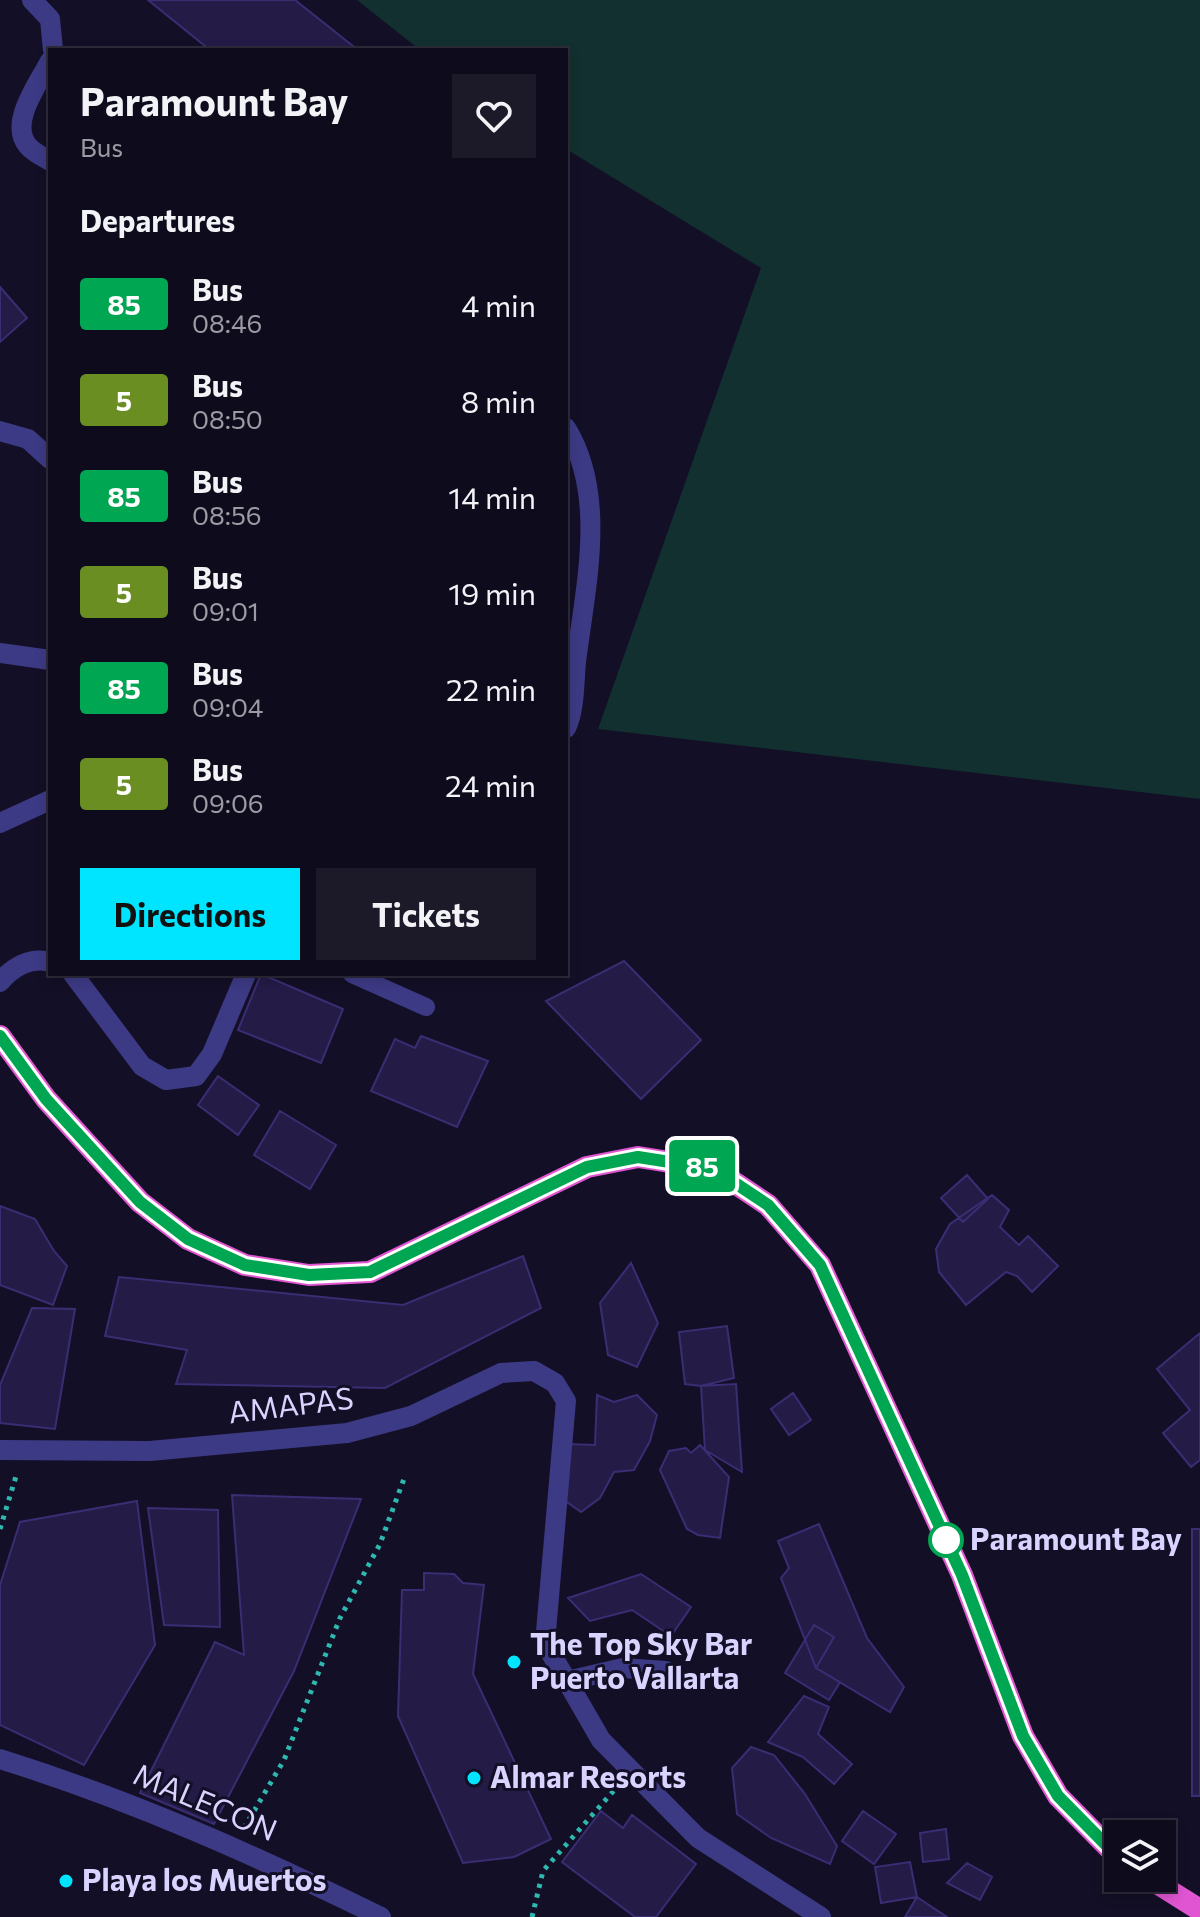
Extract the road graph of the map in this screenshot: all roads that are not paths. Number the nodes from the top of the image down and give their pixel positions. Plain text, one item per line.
1 (32, 0) edge
2 (53, 48) edge
3 (48, 65) edge
4 (48, 160) edge
5 (0, 431) edge
6 (568, 431) edge
7 (48, 457) edge
8 (0, 653) edge
9 (48, 660) edge
10 (568, 714) edge
11 (48, 801) edge
12 (0, 823) edge
13 (48, 961) edge
14 (74, 976) edge
15 (245, 976) edge
16 (356, 976) edge
17 (0, 982) edge
18 (426, 1007) dead end
19 (0, 1036) edge
20 (0, 1450) edge
21 (666, 1671) dead end
22 (567, 1681) junction
23 (0, 1759) edge
24 (1104, 1843) edge
25 (1171, 1892) edge
26 (1200, 1910) edge
27 (381, 1917) edge
28 (821, 1917) edge

1 - 2 street
3 - 4 street
5 - 7 street
6 - 10 street
8 - 9 street
11 - 12 street
13 - 17 street
14 - 15 street
16 - 18 lane
19 - 24 highway
20 - 22 street, AMAPAS
21 - 22 street
22 - 28 street
23 - 27 street, MALECON
25 - 26 highway

